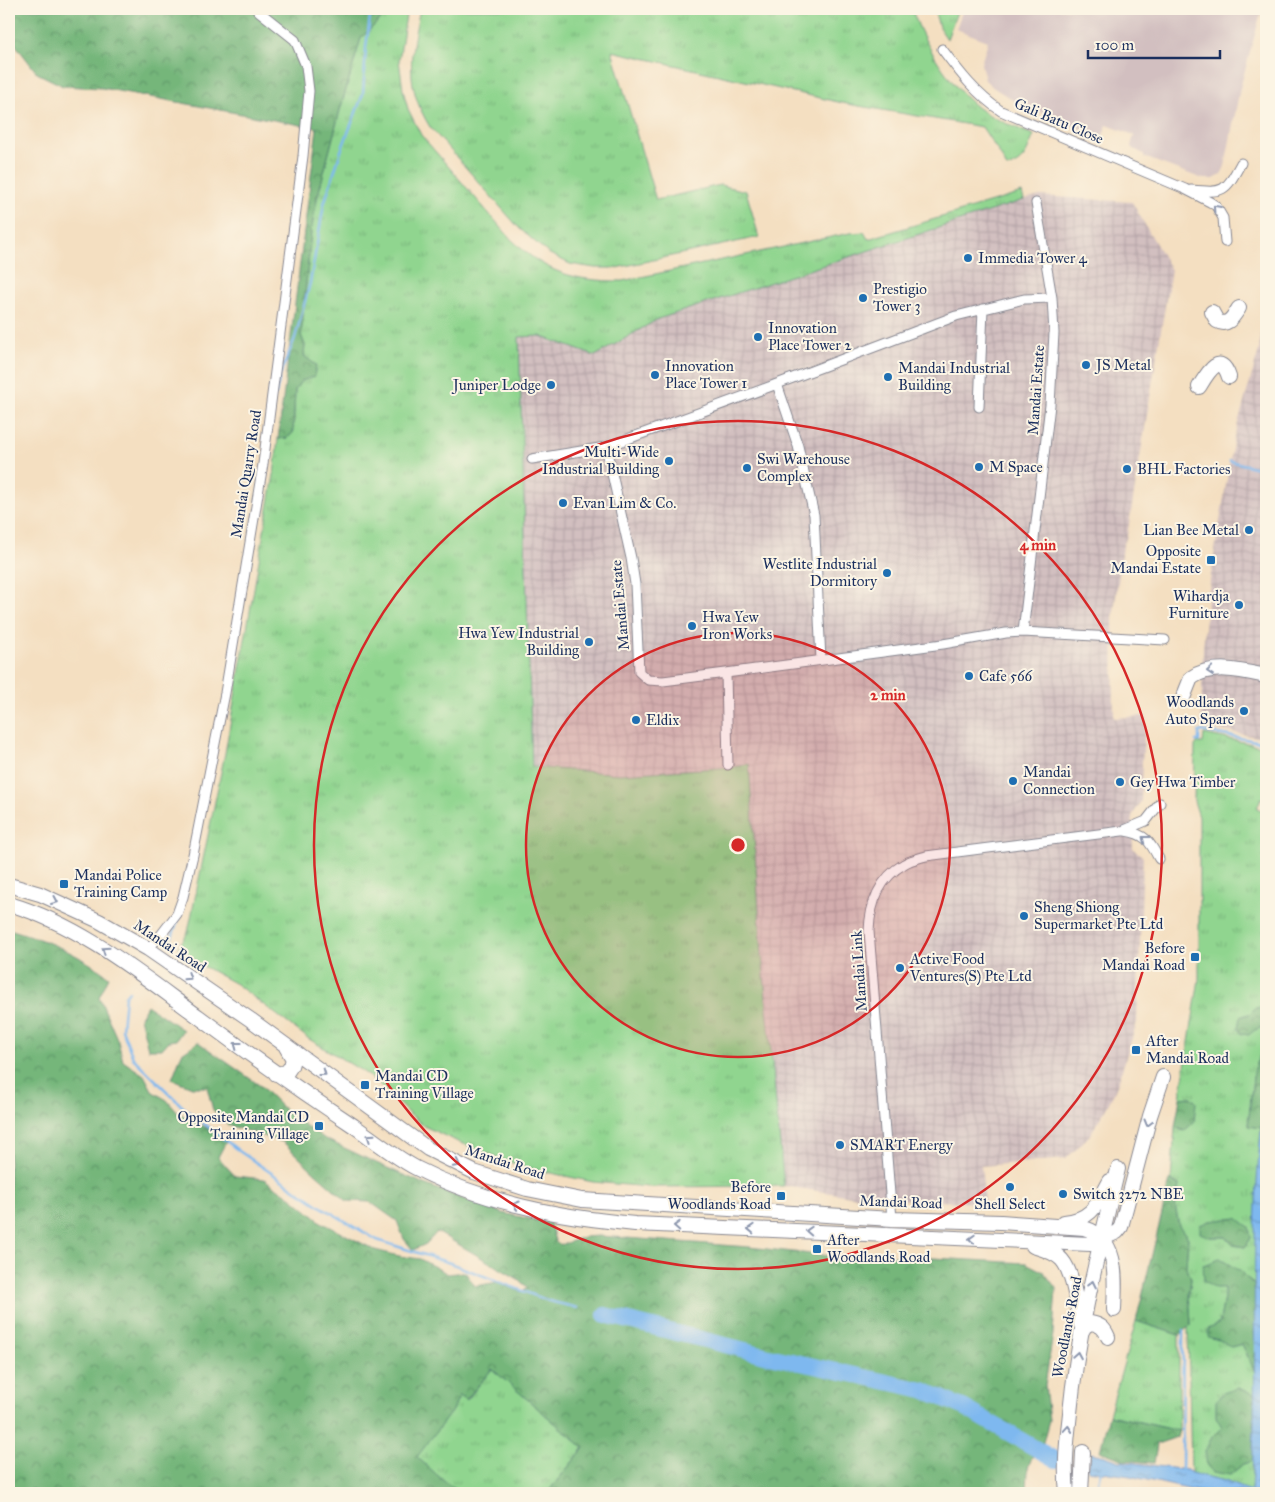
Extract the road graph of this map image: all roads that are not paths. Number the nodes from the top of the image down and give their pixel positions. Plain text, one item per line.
1 (256, 9) edge
2 (942, 50) dead end
3 (1242, 163) dead end
4 (1185, 189) junction
5 (1036, 203) dead end
6 (1225, 242) dead end
7 (1052, 298) junction
8 (1240, 308) dead end
9 (983, 309) junction
10 (1212, 312) dead end
11 (1229, 377) dead end
12 (777, 384) junction
13 (1199, 387) dead end
14 (979, 407) dead end
15 (606, 447) junction
16 (532, 459) dead end
17 (1023, 632) junction
18 (1165, 640) dead end
19 (821, 660) junction
20 (726, 673) junction
21 (1266, 676) edge
22 (1183, 698) dead end
23 (728, 765) dead end
24 (1160, 802) dead end
25 (1122, 831) junction
26 (1159, 859) dead end
27 (9, 885) edge
28 (9, 904) edge
29 (148, 949) junction
30 (284, 1044) junction
31 (276, 1074) junction
32 (1163, 1077) dead end
33 (1112, 1192) junction
34 (710, 1209) junction
35 (892, 1219) junction
36 (1079, 1220) junction
37 (1041, 1224) junction
38 (726, 1228) junction
39 (1101, 1239) junction
40 (1020, 1241) junction
41 (1114, 1310) dead end
42 (1081, 1331) junction
43 (1108, 1337) dead end
44 (1083, 1452) dead end
45 (1067, 1493) edge
46 (1081, 1493) edge

1 - 29 street, Mandai Quarry Road
2 - 4 street, Gali Batu Close
3 - 4 street, Gali Batu Close
6 -> 4 street, Gali Batu Close
5 - 7 street, Mandai Estate
7 - 9 street
7 - 17 street, Mandai Estate
8 - 10 main road
9 - 12 street
9 - 14 street
11 - 13 main road
12 - 15 street
12 - 19 street
15 - 16 street
15 - 20 street, Mandai Estate
17 - 18 street, Mandai Estate
17 - 19 street, Mandai Estate
19 - 20 street, Mandai Estate
20 - 23 street
21 -> 22 main road
24 - 25 street, Mandai Link
26 -> 25 street, Mandai Link
25 - 35 street, Mandai Link
27 -> 29 main road, Mandai Road
31 -> 28 main road
29 -> 30 main road, Mandai Road
30 - 31 main road
30 -> 34 main road, Mandai Road
38 -> 31 main road
32 -> 39 main road
33 - 36 main road
33 - 36 main road, Woodlands Road
33 - 39 main road, Woodlands Road
34 - 35 main road, Mandai Road
34 - 38 main road
35 - 37 main road, Mandai Road
36 - 37 main road
37 - 39 main road
40 -> 38 main road
39 - 40 main road
39 - 41 main road
42 -> 39 main road, Woodlands Road
40 - 42 main road
42 - 43 main road
45 -> 42 main road, Woodlands Road
44 - 46 main road

